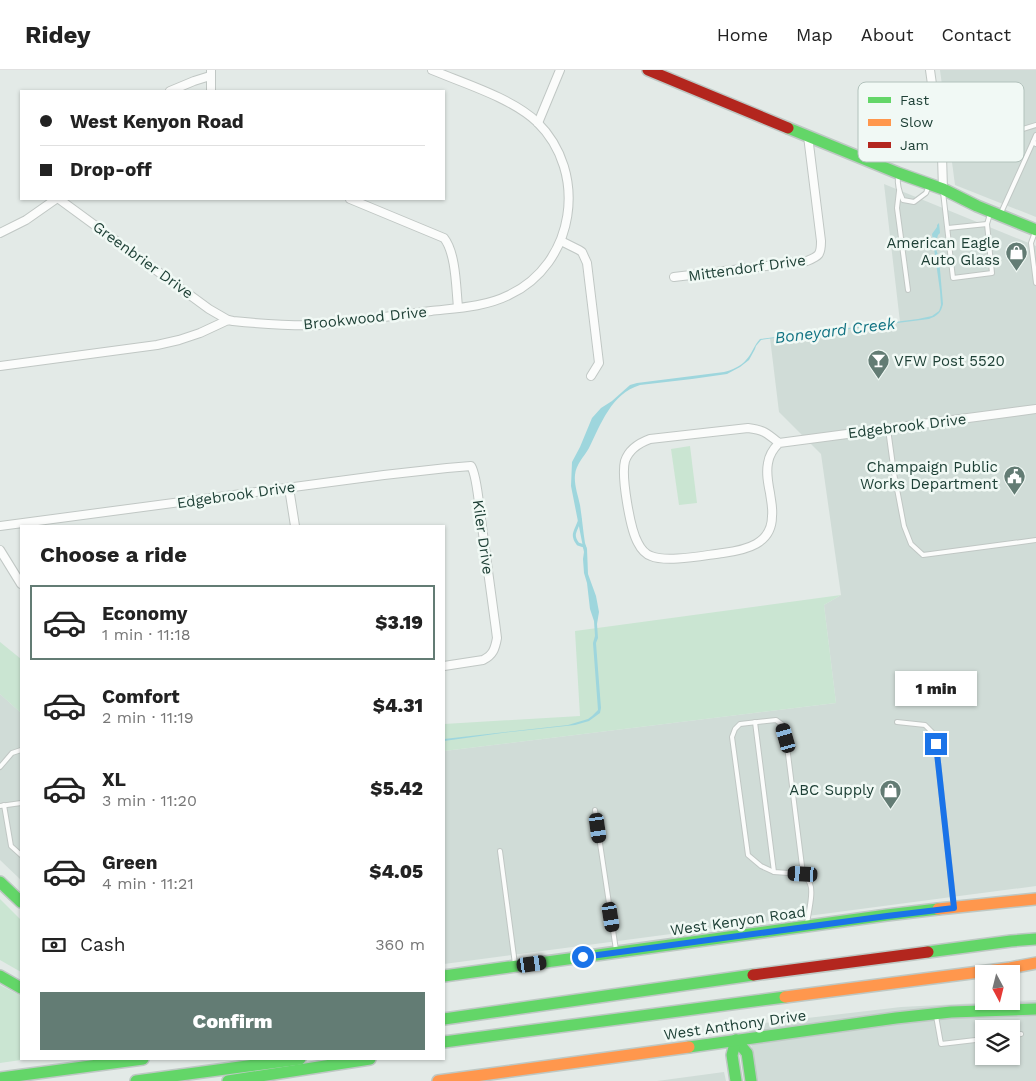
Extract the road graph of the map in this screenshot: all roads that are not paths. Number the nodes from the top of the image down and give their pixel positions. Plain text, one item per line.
1 (432, 70) edge
2 (560, 70) edge
3 (648, 70) edge
4 (211, 73) edge
5 (172, 90) edge
6 (211, 90) edge
7 (538, 123) junction
8 (1036, 125) edge
9 (1024, 129) edge
10 (1036, 135) edge
11 (808, 136) junction
12 (1034, 143) edge
13 (858, 157) edge
14 (870, 162) edge
15 (942, 162) edge
16 (898, 174) junction
17 (929, 184) junction
18 (943, 189) junction
19 (898, 191) junction
20 (56, 200) edge
21 (59, 200) edge
22 (352, 200) edge
23 (996, 214) junction
24 (987, 224) junction
25 (948, 228) junction
26 (1036, 230) edge
27 (0, 232) edge
28 (561, 241) junction
29 (674, 277) dead end
30 (1036, 283) edge
31 (908, 290) dead end
32 (458, 308) junction
33 (228, 320) junction
34 (0, 366) edge
35 (590, 376) dead end
36 (1036, 409) edge
37 (888, 428) junction
38 (778, 443) junction
39 (472, 467) joint
40 (289, 488) junction
41 (295, 525) edge
42 (0, 526) edge
43 (1036, 540) edge
44 (0, 550) edge
45 (20, 582) edge
46 (445, 666) edge
47 (755, 722) junction
48 (897, 722) dead end
49 (20, 750) edge
50 (0, 767) edge
51 (20, 803) edge
52 (2, 805) edge
53 (595, 810) dead end
54 (500, 851) dead end
55 (20, 854) edge
56 (774, 872) junction
57 (803, 874) junction
58 (0, 882) edge
59 (1036, 899) edge
60 (20, 901) edge
61 (954, 908) junction
62 (807, 926) junction
63 (1036, 934) edge
64 (1036, 939) edge
65 (1011, 941) junction
66 (616, 952) junction
67 (1036, 963) edge
68 (515, 966) junction
69 (1020, 966) edge
70 (1020, 968) edge
71 (1036, 969) edge
72 (975, 973) edge
73 (0, 976) edge
74 (445, 976) edge
75 (20, 987) edge
76 (1036, 1009) edge
77 (487, 1012) junction
78 (445, 1013) edge
79 (936, 1014) junction
80 (445, 1019) edge
81 (736, 1040) junction
82 (975, 1040) edge
83 (445, 1043) edge
84 (135, 1060) edge
85 (293, 1060) edge
86 (364, 1060) edge
87 (0, 1078) edge
88 (136, 1081) edge
89 (228, 1081) edge
90 (438, 1081) edge
91 (736, 1081) edge
92 (751, 1081) edge

1 - 7 street, Brookwood Drive
2 - 7 street
3 - 11 main road
4 - 5 street
4 - 6 street
7 - 28 street, Brookwood Drive
8 - 9 lane
10 - 12 lane
11 - 13 main road
11 - 29 street, Mittendorf Drive
12 - 23 lane
14 - 16 main road
15 - 18 street
16 - 17 main road
16 - 19 lane
17 - 18 main road
17 - 19 lane
18 - 23 main road
18 - 25 lane
19 - 31 lane
20 - 27 street
21 - 33 street, Greenbrier Drive
22 - 32 street
23 - 24 lane
23 - 26 main road
24 - 25 lane
24 - 25 lane
26 - 30 lane
28 - 32 street, Brookwood Drive
28 - 35 street
32 - 33 street, Brookwood Drive
33 - 34 street
36 - 37 street, Edgebrook Drive
37 - 38 street, Edgebrook Drive
37 - 43 lane
38 - 38 street
39 - 40 street, Edgebrook Drive
39 - 46 street, Kiler Drive
40 - 41 street
40 - 42 street, Edgebrook Drive
44 - 45 street
47 - 56 lane
47 - 56 lane
47 - 57 lane
48 - 61 lane
49 - 50 lane
51 - 52 lane
52 - 55 lane
53 - 66 lane
54 - 68 lane
56 - 57 lane
57 - 62 lane
58 - 60 main road
59 - 61 main road, West Kenyon Road
61 - 62 main road, West Kenyon Road
62 - 66 main road, West Kenyon Road
63 - 65 main road
64 - 65 main road
65 - 77 main road
66 - 68 main road, West Kenyon Road
67 - 69 main road
68 - 74 main road, West Kenyon Road
70 - 71 main road
72 - 83 main road
73 - 75 main road
76 - 79 main road, West Anthony Drive
77 - 78 main road
77 - 80 main road
79 - 81 main road, West Anthony Drive
79 - 82 lane
81 - 90 main road, West Anthony Drive
81 - 91 main road
81 - 92 main road
84 - 87 main road
85 - 88 main road
86 - 89 main road

